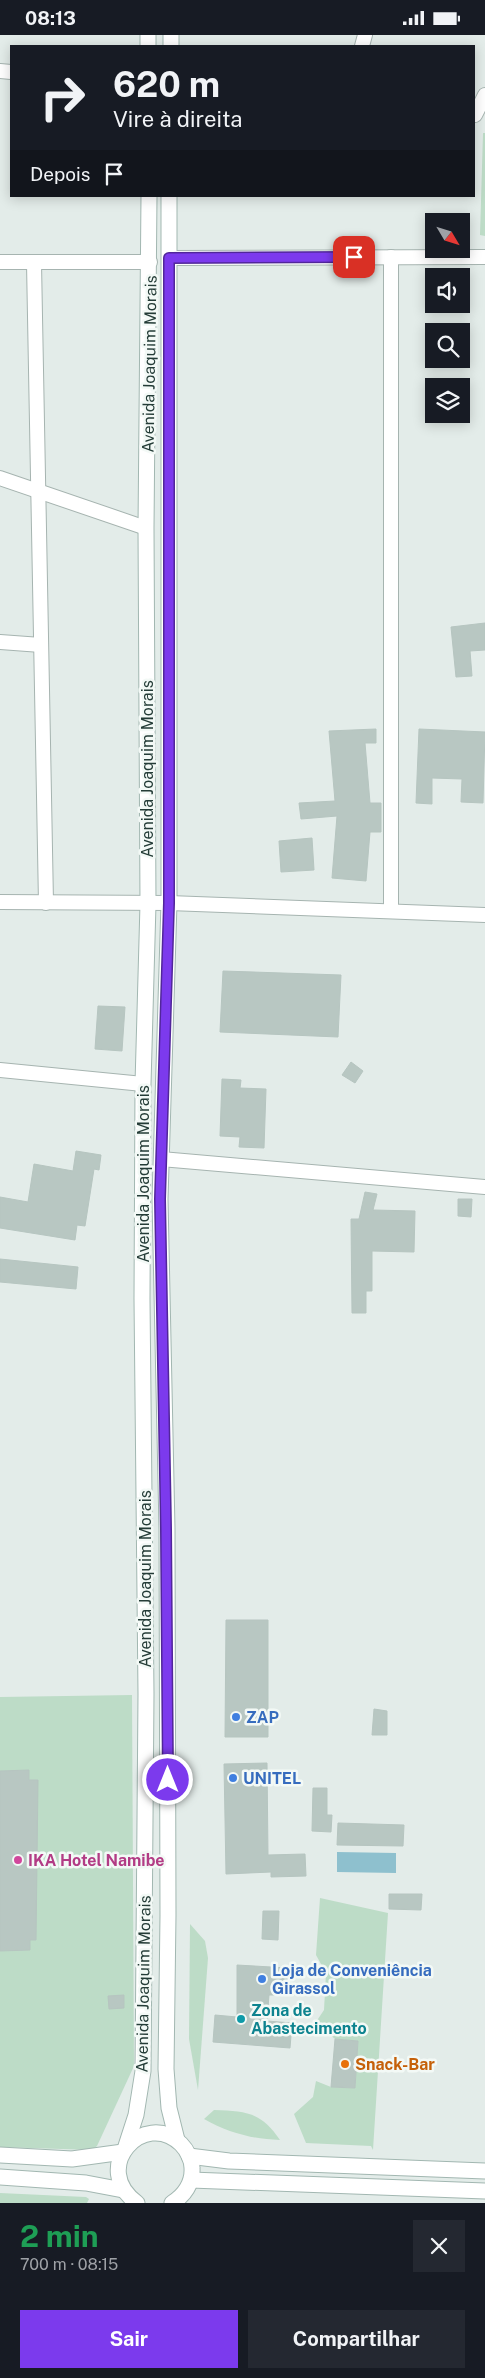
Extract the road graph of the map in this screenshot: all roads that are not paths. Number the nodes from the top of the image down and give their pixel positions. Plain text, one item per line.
1 (485, 95) edge
2 (478, 115) edge
3 (149, 197) edge
4 (170, 197) edge
5 (391, 257) junction
6 (485, 257) edge
7 (169, 258) junction
8 (0, 262) edge
9 (150, 262) junction
10 (34, 263) junction
11 (0, 478) edge
12 (39, 491) junction
13 (146, 529) junction
14 (0, 642) edge
15 (41, 645) junction
16 (0, 903) edge
17 (46, 903) junction
18 (169, 903) junction
19 (148, 904) junction
20 (391, 911) junction
21 (485, 915) edge
22 (0, 1070) edge
23 (144, 1084) junction
24 (161, 1159) junction
25 (485, 1187) edge
26 (177, 2140) junction
27 (124, 2151) junction
28 (0, 2155) edge
29 (189, 2156) junction
30 (485, 2171) edge
31 (0, 2177) edge
32 (123, 2190) junction
33 (188, 2191) edge
34 (485, 2191) edge
35 (137, 2203) edge
36 (172, 2203) edge

1 - 2 street
3 - 9 street, Avenida Joaquim Morais
4 - 7 street, Avenida Joaquim Morais
5 - 6 street
5 - 7 street
5 - 20 street
7 - 18 street, Avenida Joaquim Morais
8 - 10 street
9 - 10 street
9 - 13 street, Avenida Joaquim Morais
10 - 12 street
11 - 12 street
12 - 13 street
12 - 15 street
13 - 19 street, Avenida Joaquim Morais
14 - 15 street
15 - 17 street
16 - 17 street
17 - 19 street
18 - 19 street
18 - 20 street
18 - 24 street, Avenida Joaquim Morais
19 - 23 street, Avenida Joaquim Morais
20 - 21 street
22 - 23 street
23 - 27 street, Avenida Joaquim Morais
24 - 25 street
24 - 26 street, Avenida Joaquim Morais
26 - 27 street
26 - 29 street
27 - 28 street
27 - 32 street, Avenida Joaquim Morais
29 - 30 street
29 - 33 street
31 - 32 street
32 - 35 street
33 - 34 street
33 - 36 street

